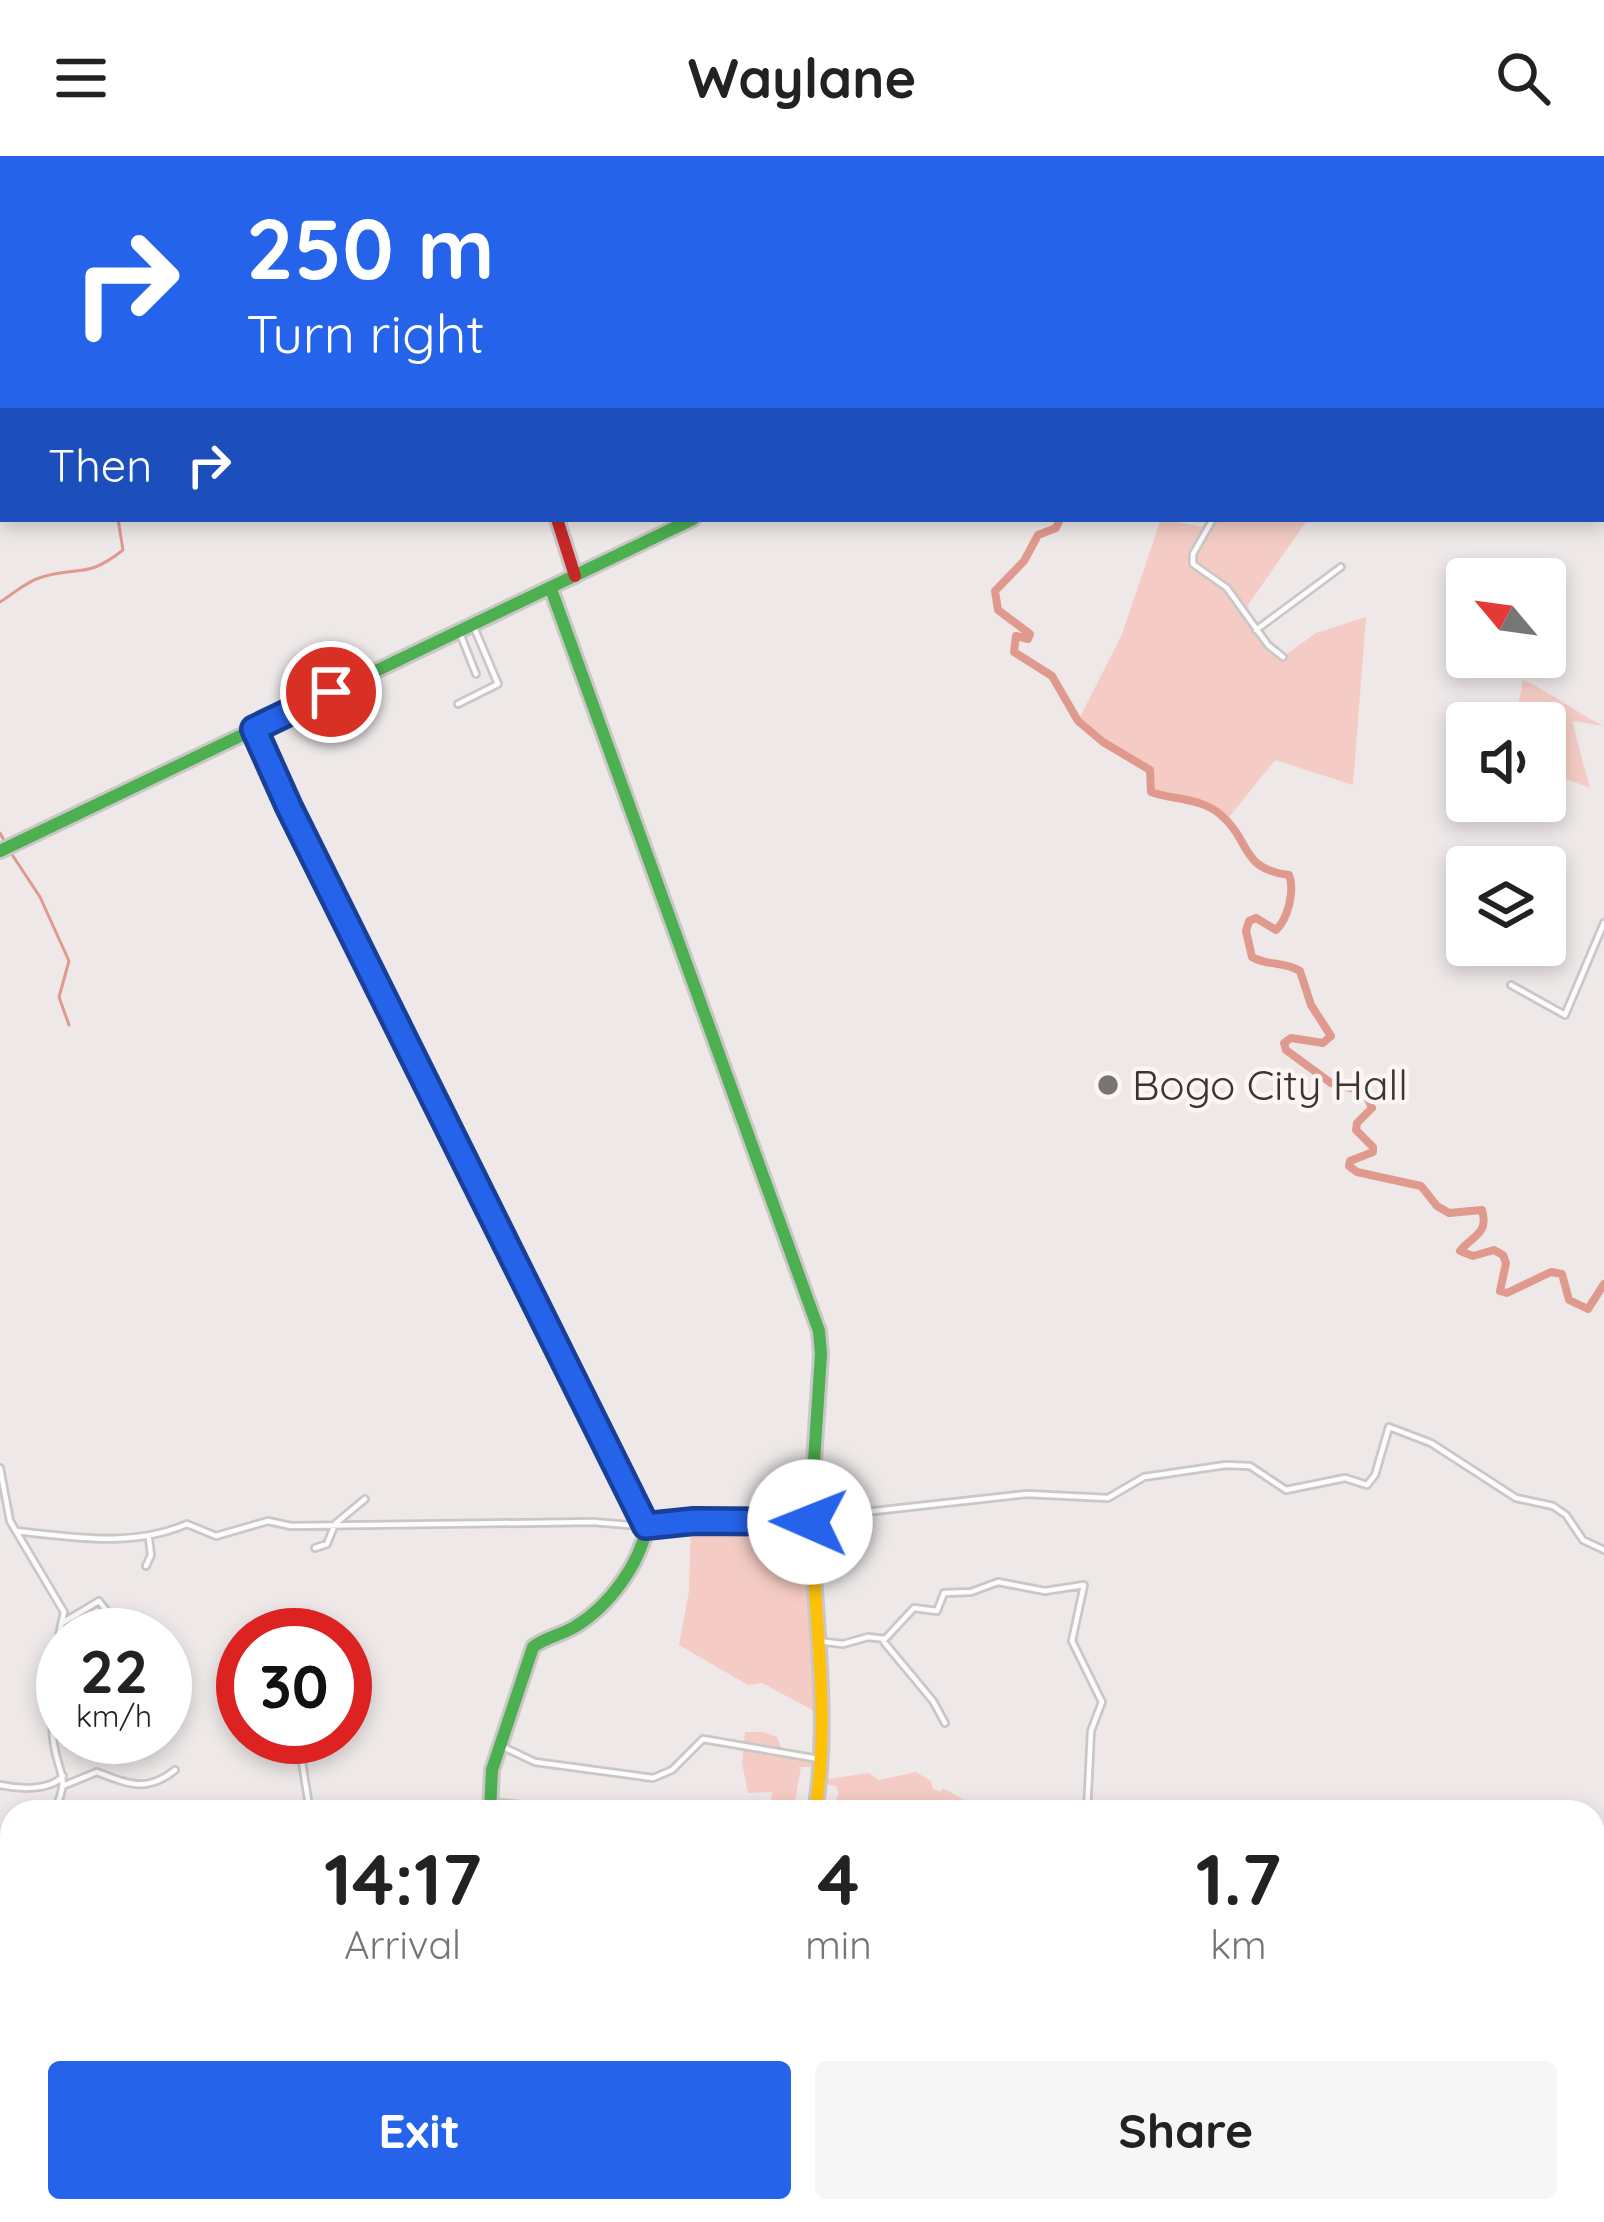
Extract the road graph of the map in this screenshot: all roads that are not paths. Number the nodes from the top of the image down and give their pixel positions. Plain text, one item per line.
1 (558, 522) edge
2 (687, 522) edge
3 (1211, 522) edge
4 (1341, 567) dead end
5 (575, 576) junction
6 (550, 587) junction
7 (473, 625) junction
8 (1256, 630) junction
9 (459, 631) junction
10 (1283, 658) dead end
11 (476, 674) dead end
12 (458, 704) dead end
13 (254, 729) junction
14 (0, 851) edge
15 (1604, 922) edge
16 (1511, 985) dead end
17 (0, 1468) edge
18 (365, 1498) dead end
19 (810, 1520) junction
20 (335, 1524) junction
21 (646, 1526) junction
22 (16, 1531) junction
23 (149, 1539) junction
24 (315, 1549) dead end
25 (1604, 1550) edge
26 (146, 1566) dead end
27 (62, 1608) edge
28 (880, 1636) junction
29 (817, 1641) junction
30 (945, 1724) dead end
31 (500, 1750) junction
32 (819, 1759) junction
33 (60, 1764) edge
34 (302, 1764) edge
35 (175, 1770) dead end
36 (63, 1776) junction
37 (0, 1785) edge
38 (65, 1785) junction
39 (58, 1800) edge
40 (308, 1800) edge
41 (491, 1800) edge
42 (817, 1800) edge
43 (1087, 1800) edge

1 - 5 main road
2 - 5 main road
3 - 8 street
4 - 8 street
5 - 6 main road
6 - 7 main road
6 - 19 main road
7 - 9 main road
7 - 12 street
8 - 10 street
9 - 11 street
9 - 13 main road
13 - 14 main road
13 - 21 main road
15 - 16 street
17 - 22 street
18 - 20 street
19 - 21 street
19 - 25 street
19 - 29 main road
20 - 21 street
20 - 23 street
20 - 24 street
21 - 31 main road
22 - 23 street
22 - 27 street
23 - 26 street
28 - 29 street
28 - 30 street
28 - 43 street
29 - 32 main road
31 - 32 street
31 - 41 main road
32 - 42 main road
33 - 36 street
34 - 40 street
35 - 38 street
36 - 37 street
36 - 38 street
38 - 39 street

